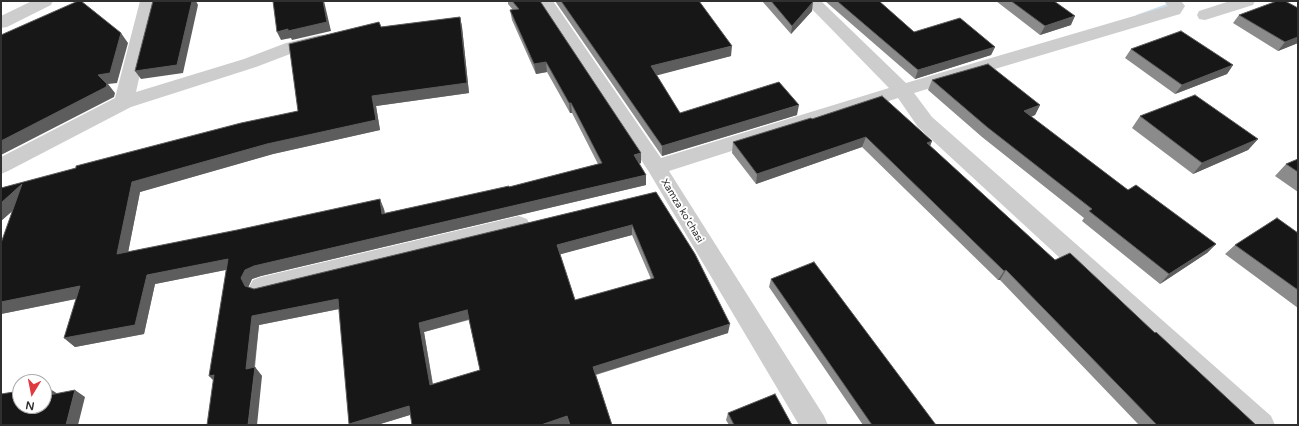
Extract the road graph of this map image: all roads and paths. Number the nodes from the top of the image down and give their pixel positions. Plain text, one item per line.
1 (45, 1) edge
2 (148, 1) edge
3 (546, 1) edge
4 (812, 1) edge
5 (1172, 1) edge
6 (1247, 1) edge
7 (1205, 15) dead end
8 (1, 23) edge
9 (337, 36) edge
10 (902, 90) junction
11 (124, 102) junction
12 (1, 166) edge
13 (656, 167) junction
14 (669, 189) junction
15 (646, 195) edge
16 (538, 220) edge
17 (261, 287) edge
18 (814, 425) edge
19 (1261, 425) edge

1 - 8 street
2 - 11 street
3 - 13 street, Xamza ko'chasi
4 - 10 street
5 - 10 street
6 - 7 street
9 - 11 street
10 - 13 street
10 - 19 street
11 - 12 street
13 - 14 street, Xamza ko'chasi
14 - 15 street
14 - 18 street, Xamza ko'chasi
16 - 17 street

